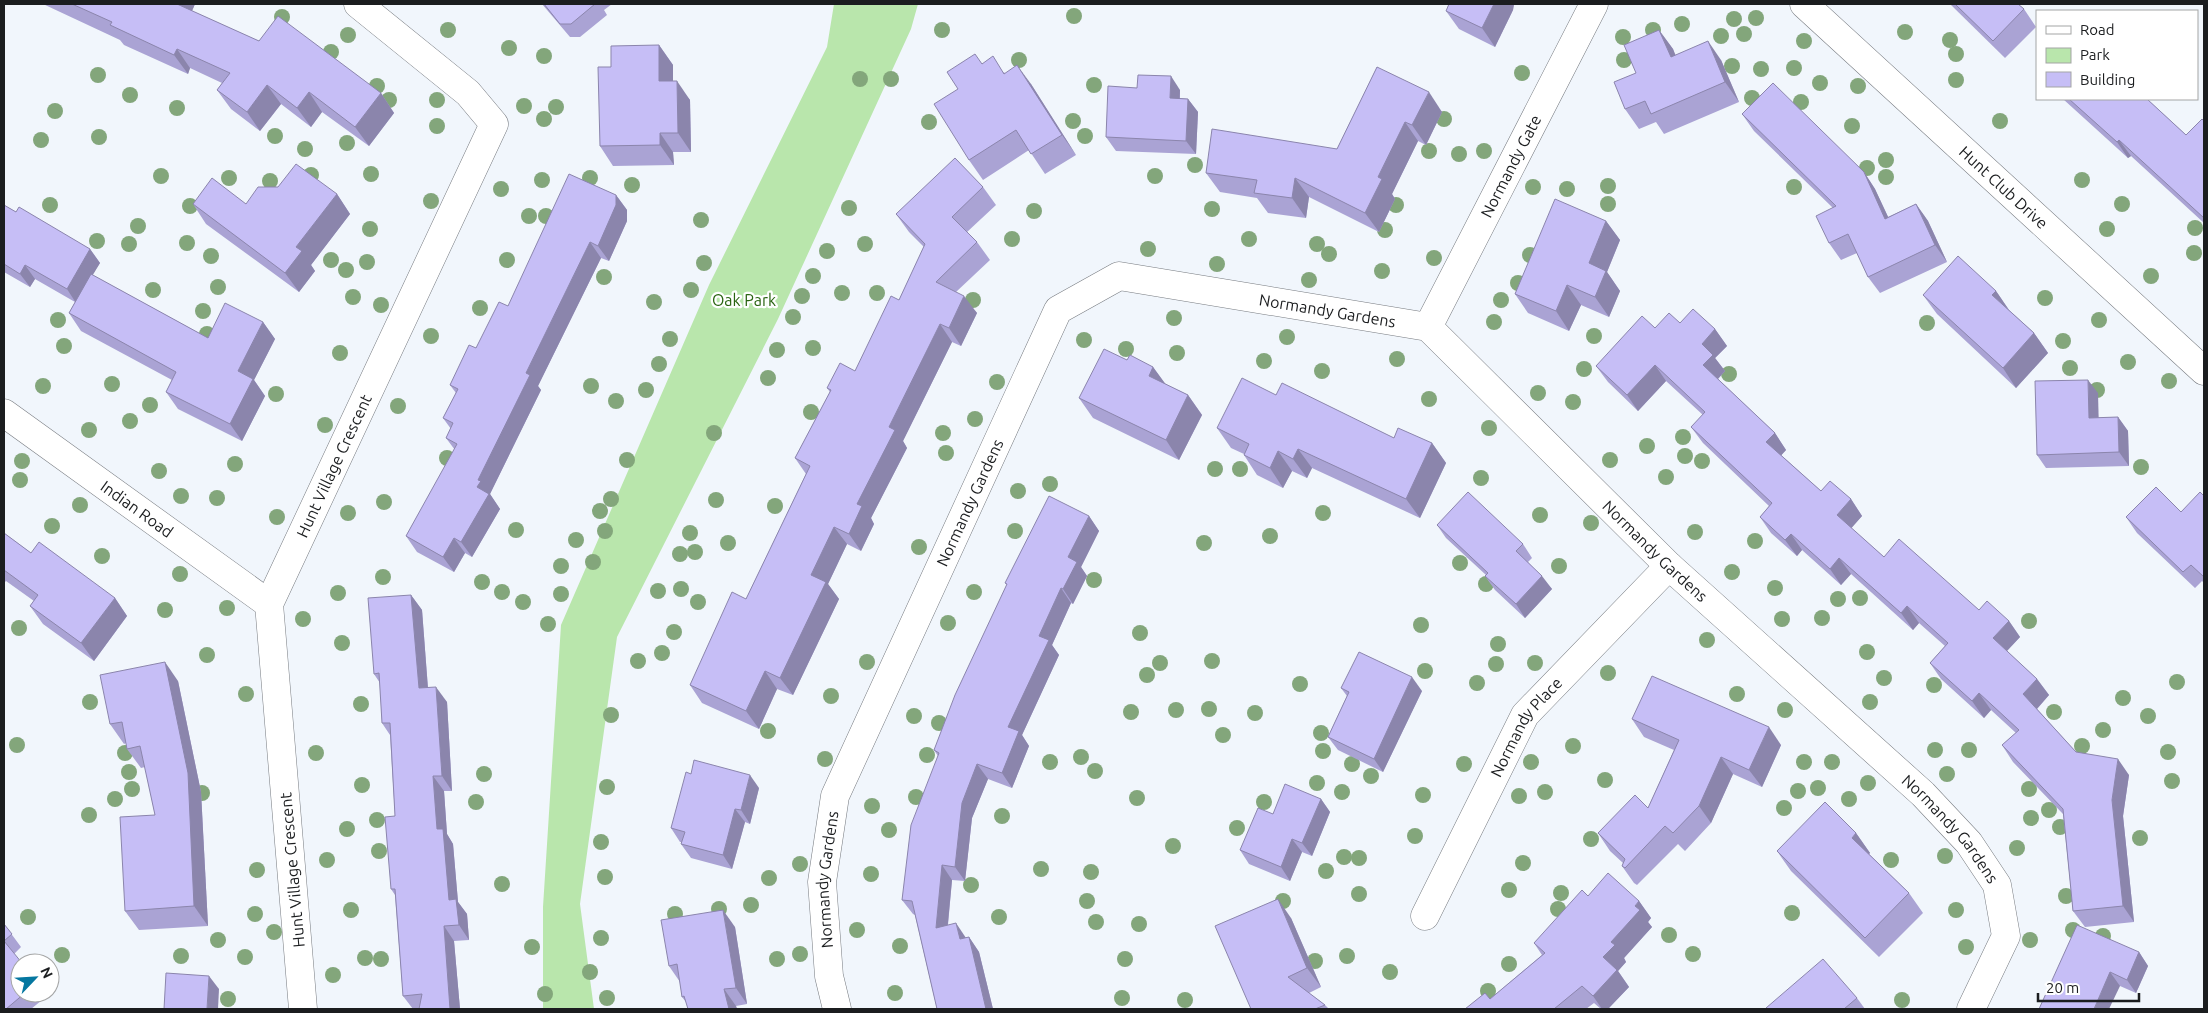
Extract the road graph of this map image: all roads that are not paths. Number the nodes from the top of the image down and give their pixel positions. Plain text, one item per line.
1 (358, 4) edge
2 (1594, 4) edge
3 (1804, 4) edge
4 (1428, 327) junction
5 (2204, 371) edge
6 (4, 412) edge
7 (1669, 566) junction
8 (269, 604) junction
9 (1425, 916) dead end
10 (303, 1009) edge
11 (837, 1009) edge
12 (1971, 1009) edge

1 - 8 street, Hunt Village Crescent
2 - 4 street, Normandy Gate
3 - 5 street, Hunt Club Drive
4 - 7 street, Normandy Gardens
4 - 11 street, Normandy Gardens
6 - 8 street, Indian Road
7 - 9 street, Normandy Place
7 - 12 street, Normandy Gardens
8 - 10 street, Hunt Village Crescent

